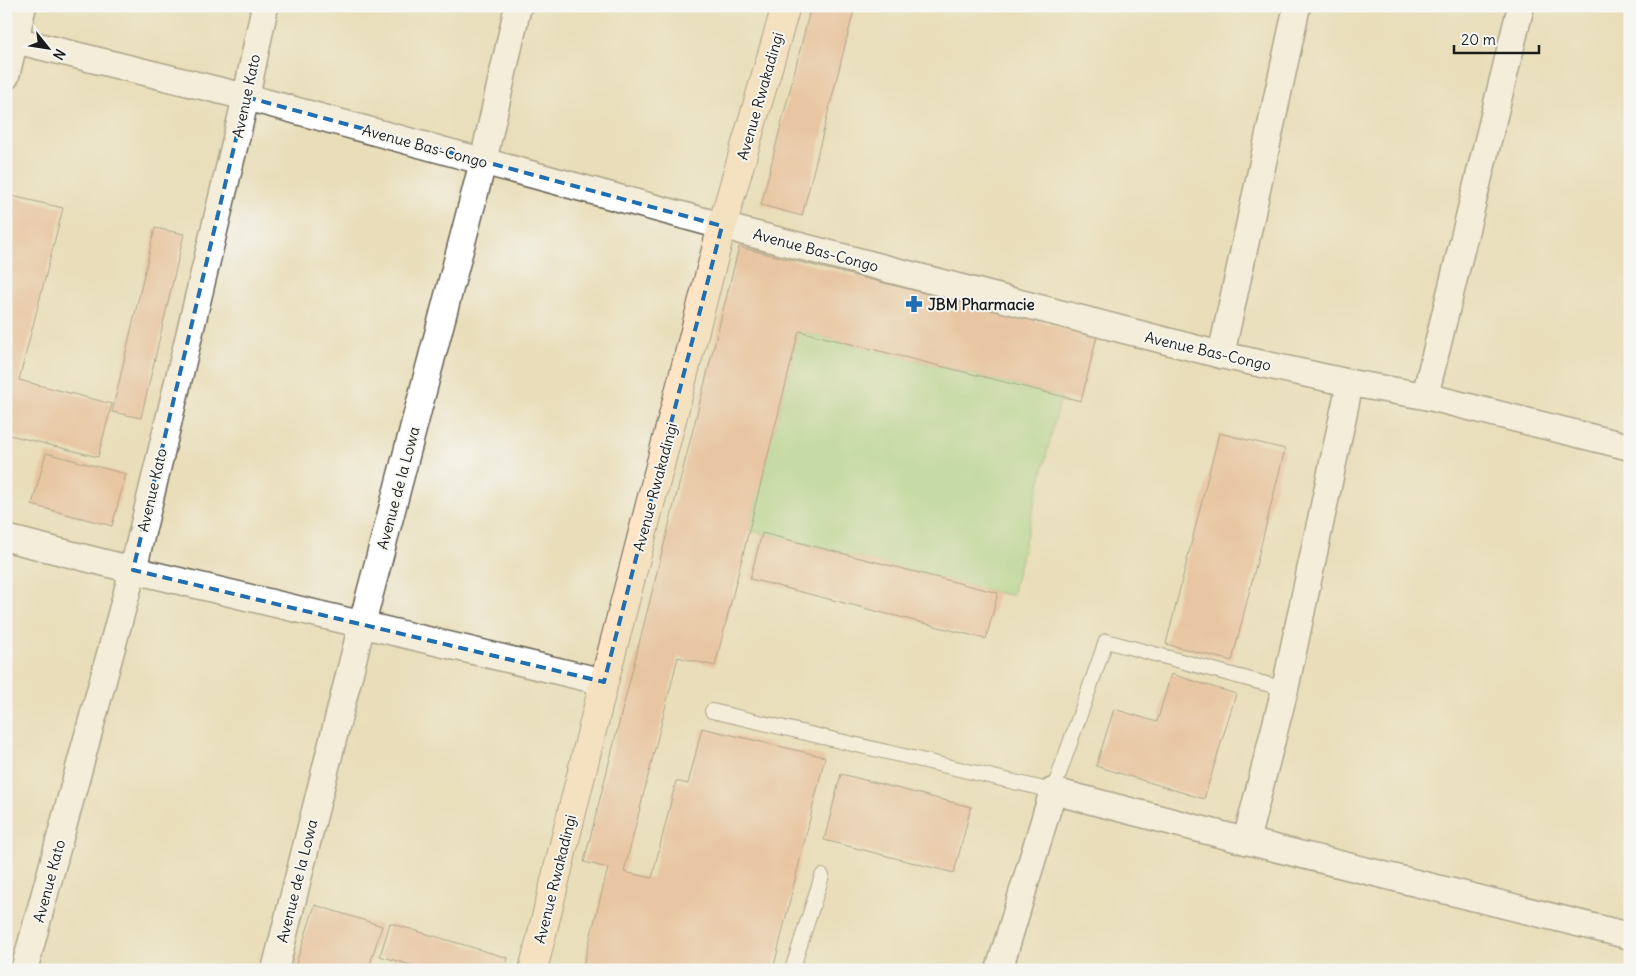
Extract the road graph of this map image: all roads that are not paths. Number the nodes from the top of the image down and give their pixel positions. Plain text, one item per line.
1 (23, 6) edge
2 (264, 6) edge
3 (518, 6) edge
4 (786, 6) edge
5 (1297, 6) edge
6 (1521, 6) edge
7 (11, 39) edge
8 (6, 76) edge
9 (246, 98) junction
10 (483, 162) junction
11 (722, 226) junction
12 (1221, 355) junction
13 (1350, 383) junction
14 (1426, 396) junction
15 (1630, 446) edge
16 (6, 538) edge
17 (133, 570) junction
18 (362, 624) junction
19 (604, 682) junction
20 (1285, 690) junction
21 (712, 711) dead end
22 (1053, 791) junction
23 (1246, 841) junction
24 (822, 876) dead end
25 (1630, 936) edge
26 (24, 970) edge
27 (275, 970) edge
28 (533, 970) edge
29 (792, 970) edge
30 (999, 970) edge

1 - 7 street
2 - 9 street, Avenue Kato
3 - 10 street, Avenue de la Lowa
4 - 11 street, Avenue Rwakadingi
5 - 12 street
6 - 14 street
7 - 8 street
7 - 9 street, Avenue Bas-Congo
9 - 10 street, Avenue Bas-Congo
9 - 17 street, Avenue Kato
10 - 11 street, Avenue Bas-Congo
10 - 18 street, Avenue de la Lowa
11 - 12 street, Avenue Bas-Congo
11 - 19 street, Avenue Rwakadingi
12 - 13 street, Avenue Bas-Congo
13 - 14 street, Avenue Bas-Congo
13 - 20 street
14 - 15 street, Avenue Bas-Congo
16 - 17 street
17 - 18 street
17 - 26 street, Avenue Kato
18 - 19 street
18 - 27 street, Avenue de la Lowa
19 - 28 street, Avenue Rwakadingi
20 - 22 lane
20 - 23 street
21 - 22 lane
22 - 23 street
22 - 30 street
23 - 25 street
24 - 29 lane

